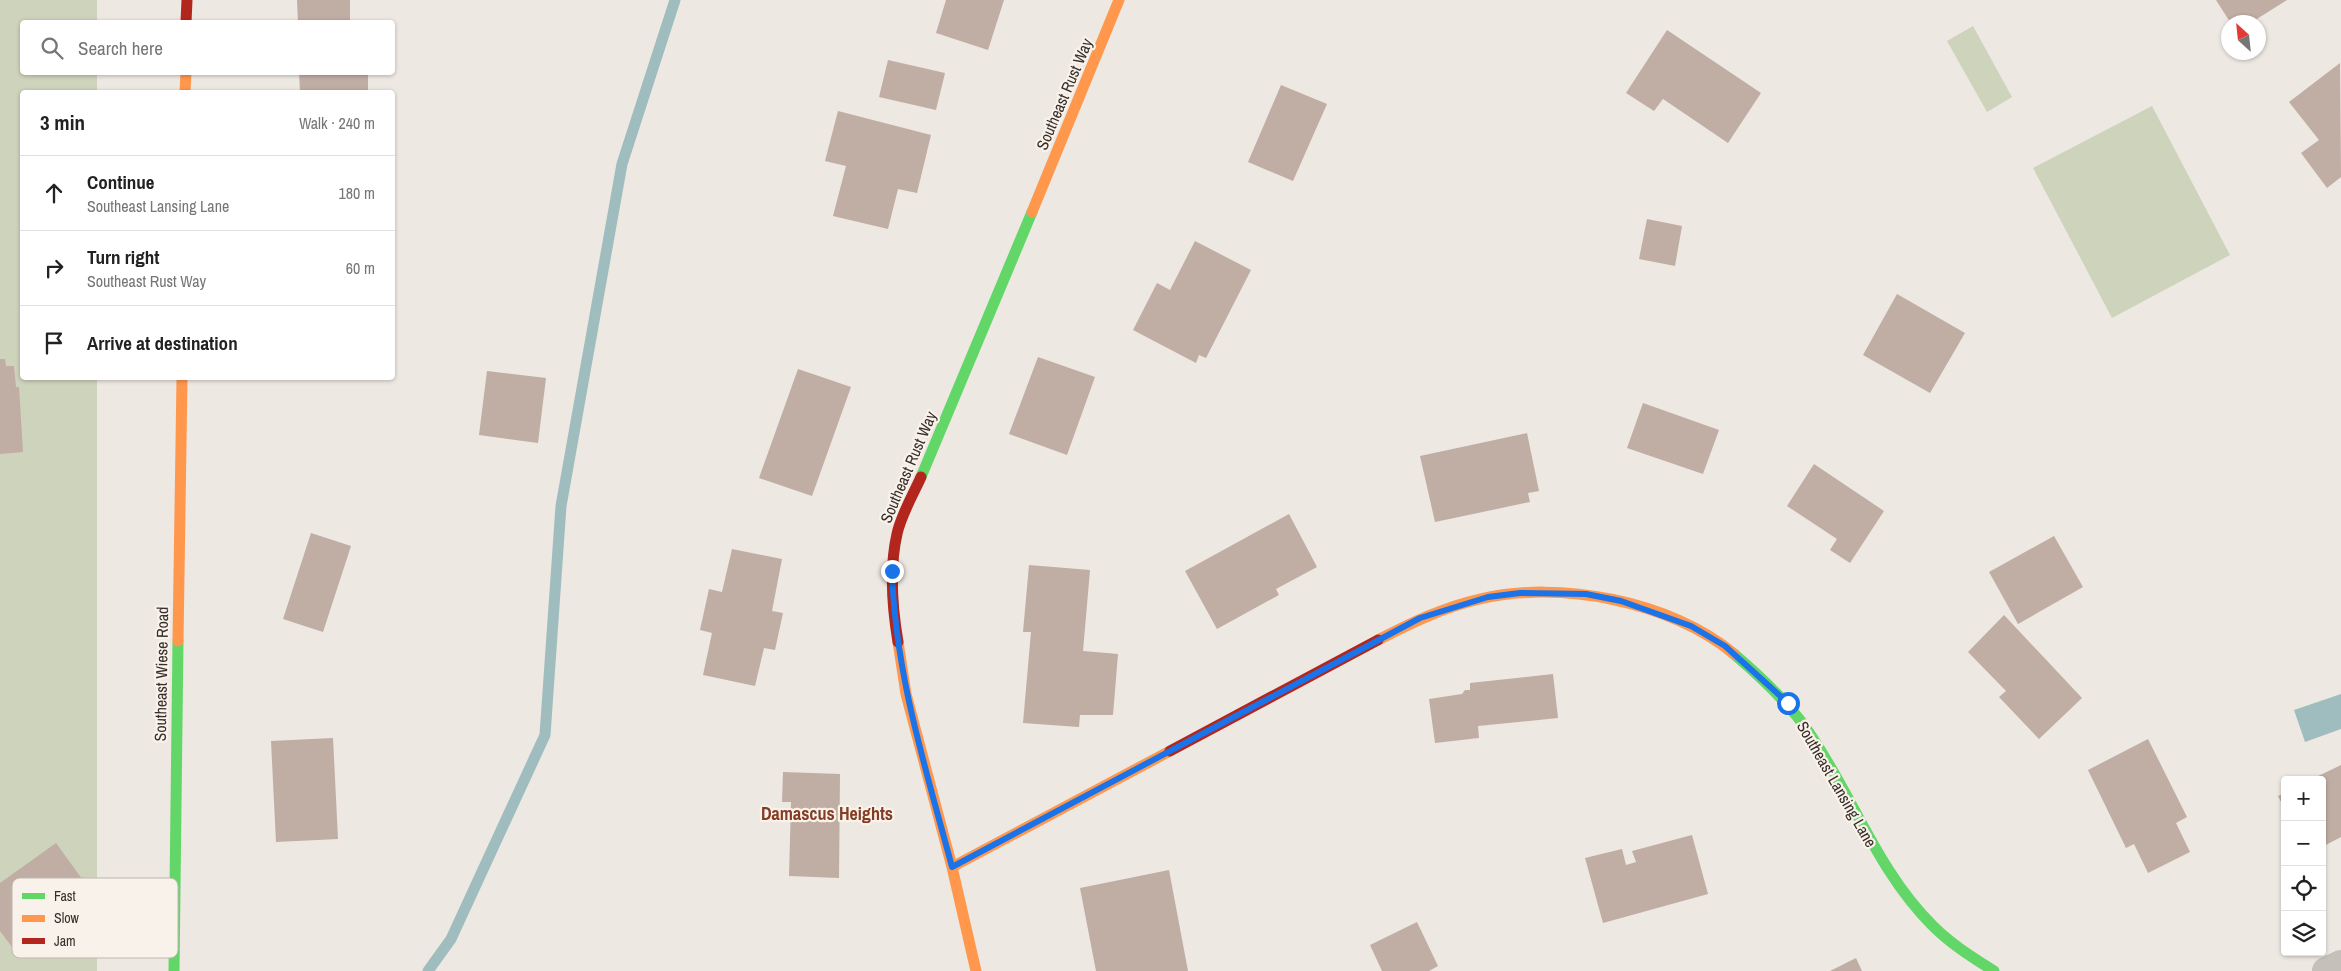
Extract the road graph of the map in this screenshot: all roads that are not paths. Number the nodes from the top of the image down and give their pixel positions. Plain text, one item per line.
1 (187, 0) edge
2 (1119, 0) edge
3 (186, 20) edge
4 (186, 75) edge
5 (185, 90) edge
6 (182, 380) edge
7 (952, 867) junction
8 (175, 878) edge
9 (174, 958) edge
10 (2341, 964) edge
11 (174, 971) edge
12 (976, 971) edge
13 (1994, 971) edge
14 (2326, 971) edge

1 - 3 street
2 - 7 street, Southeast Rust Way
4 - 5 street
6 - 8 street, Southeast Wiese Road
7 - 12 street, Southeast Rust Way
7 - 13 street, Southeast Lansing Lane
9 - 11 street, Southeast Wiese Road
10 - 14 street

